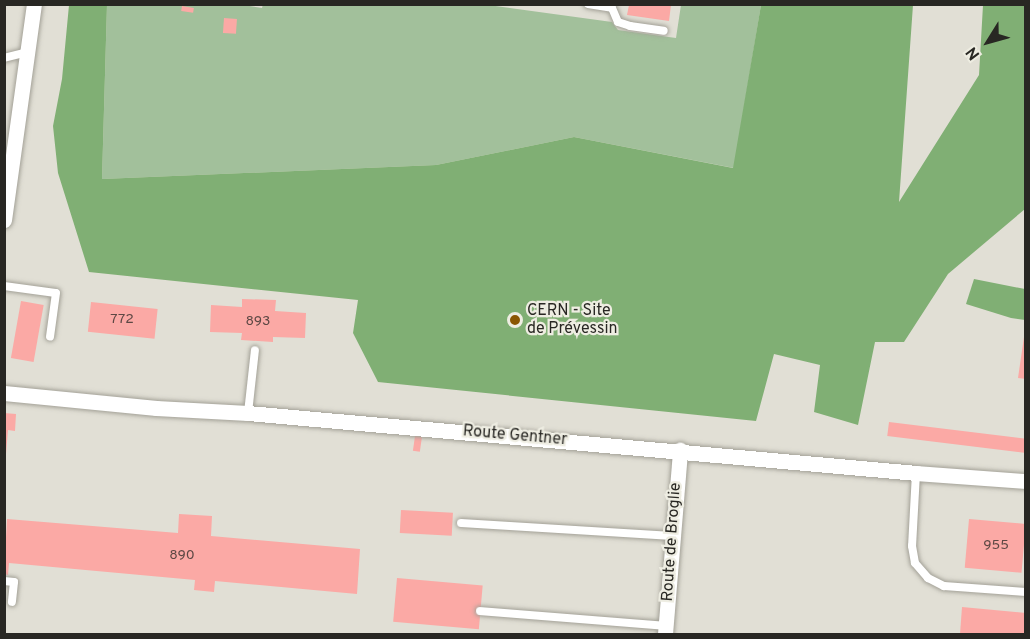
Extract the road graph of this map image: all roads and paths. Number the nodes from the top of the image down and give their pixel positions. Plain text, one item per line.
1 (34, 4) edge
2 (588, 4) edge
3 (664, 31) dead end
4 (28, 52) junction
5 (4, 58) edge
6 (9, 152) edge
7 (4, 219) edge
8 (4, 286) edge
9 (50, 337) dead end
10 (255, 350) dead end
11 (4, 393) edge
12 (248, 413) junction
13 (680, 450) junction
14 (916, 473) junction
15 (1026, 481) edge
16 (461, 523) dead end
17 (673, 536) junction
18 (4, 581) edge
19 (1026, 592) edge
20 (12, 602) dead end
21 (480, 611) dead end
22 (666, 630) edge

1 - 4 street
2 - 3 lane
4 - 5 lane
4 - 6 street
6 - 7 street
8 - 9 lane
10 - 12 lane
11 - 12 street, Route Gentner
12 - 13 street, Route Gentner
13 - 14 street, Route Gentner
13 - 17 street, Route de Broglie
14 - 15 street, Route Gentner
14 - 19 lane
16 - 17 lane
17 - 22 street, Route de Broglie
18 - 20 lane
21 - 22 lane

